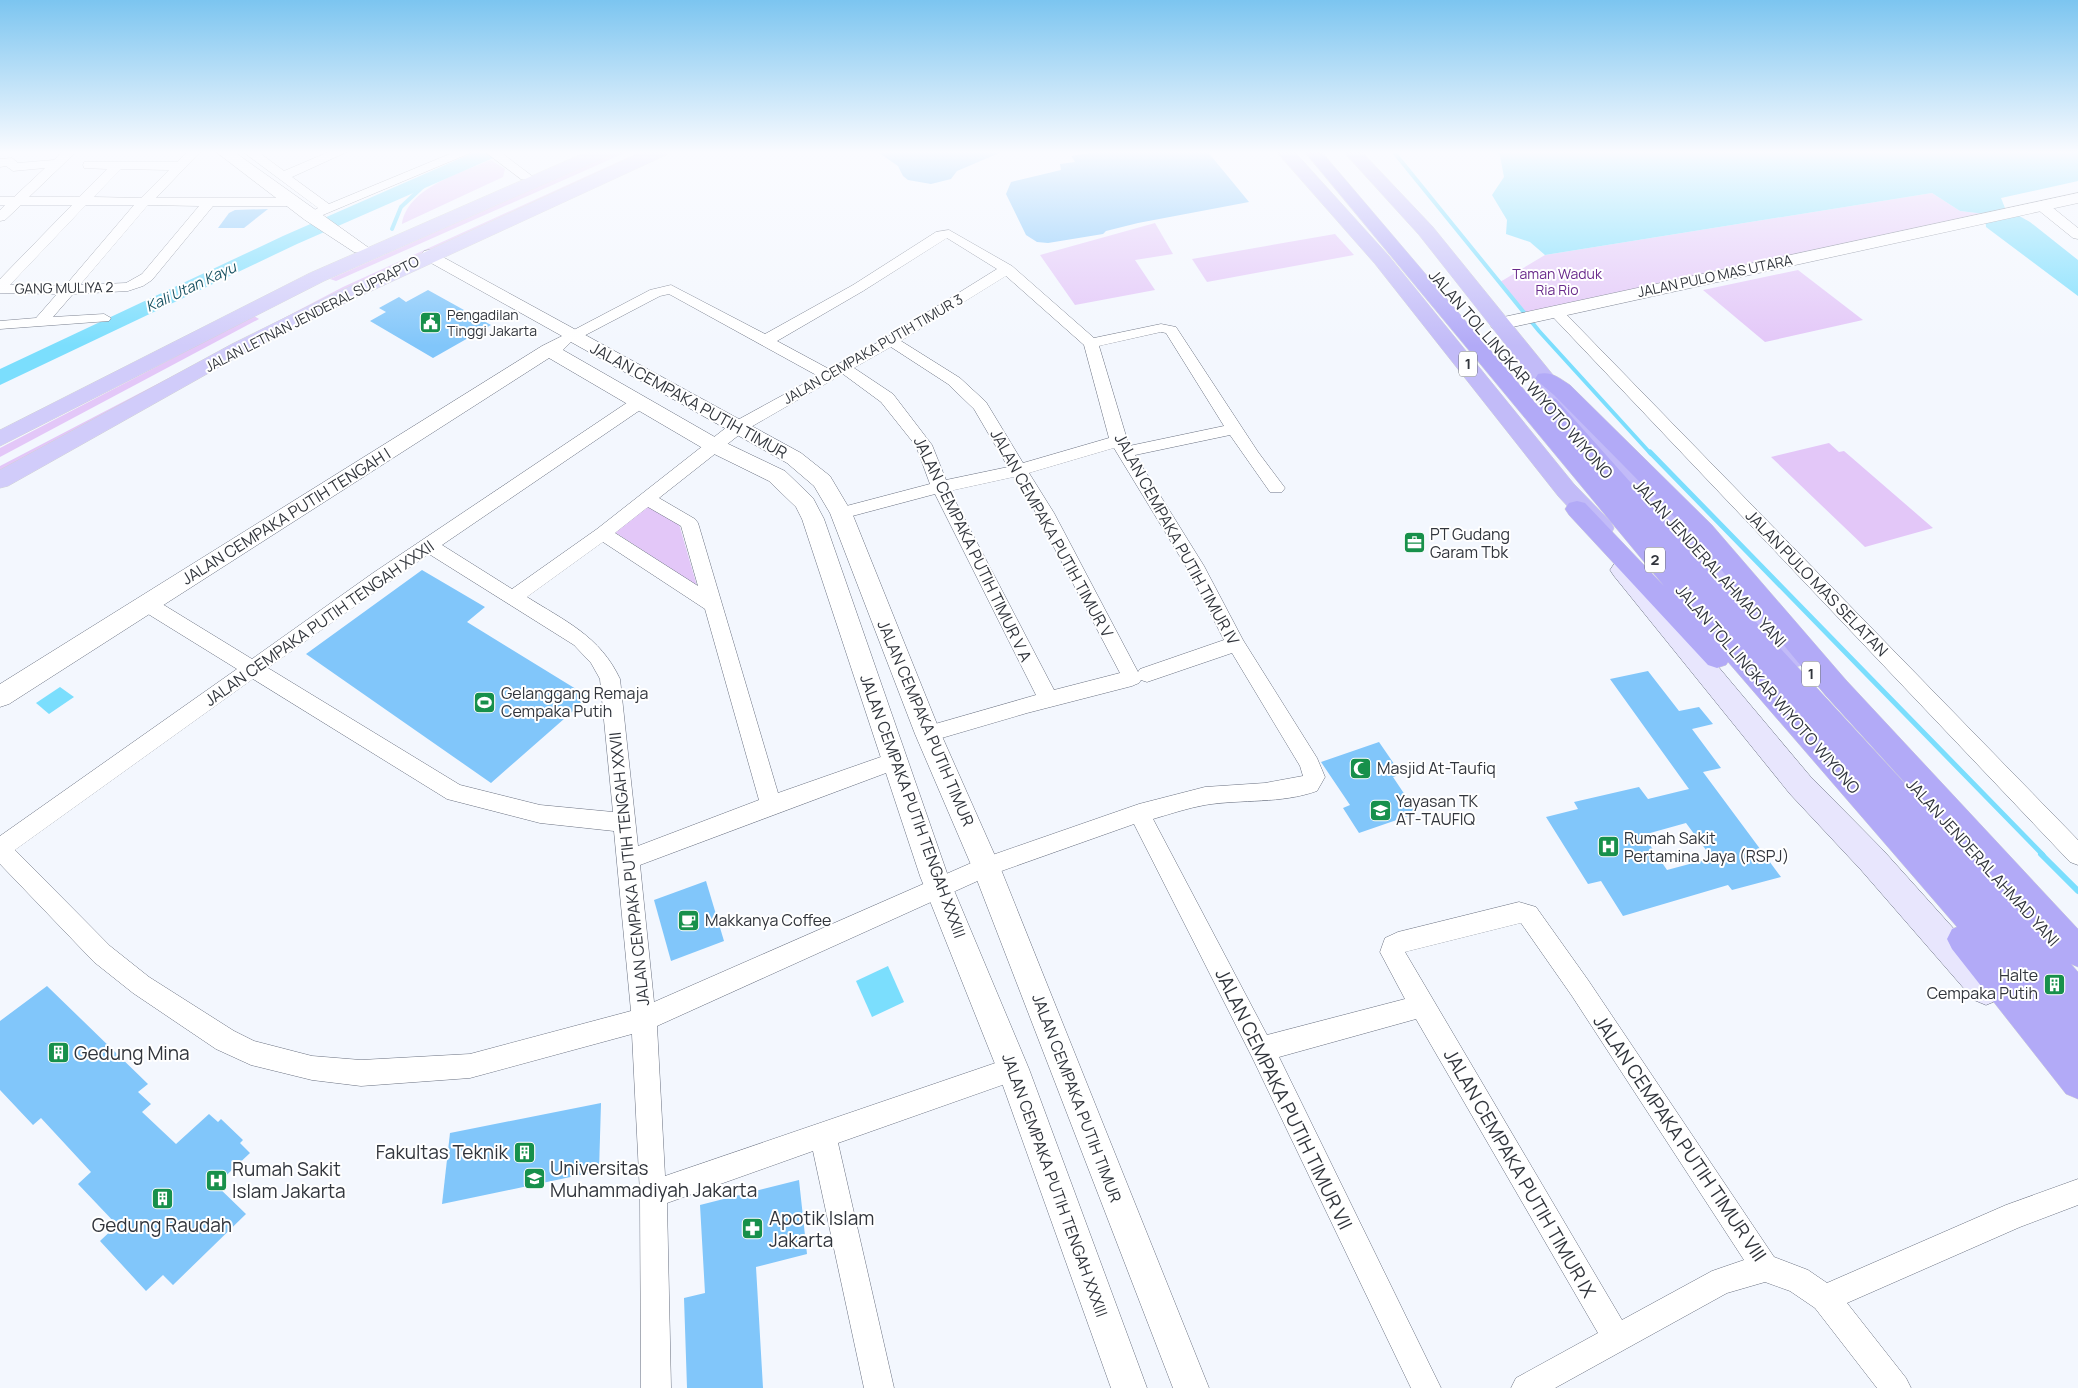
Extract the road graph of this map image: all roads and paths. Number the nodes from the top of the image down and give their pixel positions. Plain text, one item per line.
1 (70, 216) edge
2 (132, 216) edge
3 (198, 216) edge
4 (322, 216) edge
5 (441, 216) edge
6 (448, 216) edge
7 (499, 216) edge
8 (517, 216) edge
9 (1343, 216) edge
10 (1366, 216) edge
11 (1383, 216) edge
12 (1412, 216) edge
13 (1420, 216) edge
14 (1991, 216) edge
15 (2049, 216) edge
16 (411, 231) junction
17 (1426, 231) junction
18 (2078, 235) edge
19 (360, 248) junction
20 (430, 255) junction
21 (1007, 269) junction
22 (0, 288) edge
23 (68, 290) junction
24 (246, 312) junction
25 (1554, 312) junction
26 (104, 318) dead end
27 (41, 322) junction
28 (1504, 323) junction
29 (268, 324) junction
30 (0, 325) edge
31 (765, 341) junction
32 (891, 341) junction
33 (561, 343) junction
34 (1091, 343) junction
35 (837, 372) junction
36 (1546, 379) junction
37 (640, 402) junction
38 (1234, 429) junction
39 (3, 430) edge
40 (726, 436) junction
41 (1122, 447) junction
42 (5, 470) edge
43 (1020, 470) junction
44 (940, 487) junction
45 (1276, 488) dead end
46 (647, 498) junction
47 (1574, 502) junction
48 (840, 513) junction
49 (603, 532) junction
50 (428, 545) junction
51 (514, 597) junction
52 (147, 604) junction
53 (711, 604) junction
54 (1236, 644) junction
55 (254, 669) junction
56 (1139, 676) junction
57 (0, 697) edge
58 (1048, 699) junction
59 (928, 734) junction
60 (896, 761) junction
61 (771, 805) junction
62 (1139, 813) junction
63 (625, 823) junction
64 (0, 848) edge
65 (2078, 855) edge
66 (630, 859) junction
67 (982, 868) junction
68 (945, 884) junction
69 (1398, 943) joint
70 (2078, 952) edge
71 (2078, 967) edge
72 (2078, 996) edge
73 (1422, 1006) junction
74 (644, 1019) junction
75 (2078, 1038) edge
76 (1261, 1048) junction
77 (2078, 1051) edge
78 (1013, 1069) junction
79 (2078, 1082) edge
80 (2078, 1098) edge
81 (823, 1136) junction
82 (2078, 1192) edge
83 (653, 1194) junction
84 (1766, 1268) junction
85 (1824, 1298) junction
86 (1617, 1339) junction
87 (656, 1388) edge
88 (878, 1388) edge
89 (1129, 1388) edge
90 (1191, 1388) edge
91 (1426, 1388) edge
92 (1526, 1388) edge
93 (1896, 1388) edge

1 - 22 street
2 - 23 street
3 - 23 street, GANG MULIYA 2
4 - 19 street
5 - 16 main road, JALAN LETNAN JENDERAL SUPRAPTO
6 - 16 main road, JALAN LETNAN JENDERAL SUPRAPTO
7 - 29 main road, JALAN LETNAN JENDERAL SUPRAPTO
8 - 20 main road, JALAN LETNAN JENDERAL SUPRAPTO
9 - 47 highway, 1
10 - 75 highway, JALAN TOL LINGKAR WIYOTO WIYONO / 2
11 - 72 highway, JALAN TOL LINGKAR WIYOTO WIYONO / 2
12 - 17 highway, JALAN JENDERAL AHMAD YANI / 1
13 - 17 highway
14 - 25 street, JALAN PULO MAS UTARA
15 - 18 street
16 - 19 main road, JALAN LETNAN JENDERAL SUPRAPTO
16 - 24 main road, JALAN LETNAN JENDERAL SUPRAPTO
17 - 28 highway, JALAN JENDERAL AHMAD YANI / 1
19 - 39 main road, JALAN LETNAN JENDERAL SUPRAPTO
20 - 33 street, JALAN CEMPAKA PUTIH TIMUR
20 - 42 main road, JALAN LETNAN JENDERAL SUPRAPTO
21 - 31 street
21 - 32 street, JALAN CEMPAKA PUTIH TIMUR 3
21 - 34 street
22 - 23 street, GANG MULIYA 2
23 - 27 street
24 - 29 main road
24 - 39 main road, JALAN LETNAN JENDERAL SUPRAPTO
25 - 28 street, JALAN PULO MAS UTARA
25 - 65 street, JALAN PULO MAS SELATAN
26 - 27 street
27 - 30 street
28 - 36 highway, JALAN JENDERAL AHMAD YANI / 1
29 - 42 main road, JALAN LETNAN JENDERAL SUPRAPTO
31 - 33 street, JALAN CEMPAKA PUTIH TIMUR V A
31 - 35 street, JALAN CEMPAKA PUTIH TIMUR V A
32 - 35 street, JALAN CEMPAKA PUTIH TIMUR 3
32 - 43 street, JALAN CEMPAKA PUTIH TIMUR V
33 - 37 street, JALAN CEMPAKA PUTIH TENGAH XXXIII
33 - 40 street, JALAN CEMPAKA PUTIH TIMUR
33 - 52 street, JALAN CEMPAKA PUTIH TENGAH I
34 - 38 street
34 - 41 street, JALAN CEMPAKA PUTIH TIMUR IV
35 - 40 street, JALAN CEMPAKA PUTIH TIMUR 3
35 - 44 street, JALAN CEMPAKA PUTIH TIMUR V A
36 - 70 highway
36 - 71 highway, JALAN JENDERAL AHMAD YANI / 1
37 - 40 street, JALAN CEMPAKA PUTIH TENGAH XXXIII
37 - 50 street, JALAN CEMPAKA PUTIH TENGAH XXXII
38 - 41 street
38 - 45 street
40 - 46 street, JALAN CEMPAKA PUTIH TIMUR 3
40 - 48 street, JALAN CEMPAKA PUTIH TIMUR
40 - 60 street, JALAN CEMPAKA PUTIH TENGAH XXXIII
41 - 43 street
41 - 54 street, JALAN CEMPAKA PUTIH TIMUR IV
43 - 44 street
43 - 56 street, JALAN CEMPAKA PUTIH TIMUR V
44 - 48 street
44 - 58 street, JALAN CEMPAKA PUTIH TIMUR V A
46 - 49 street, JALAN CEMPAKA PUTIH TIMUR 3
46 - 53 street
47 - 77 highway, 1
47 - 79 highway
47 - 80 main road, 1
48 - 59 street, JALAN CEMPAKA PUTIH TIMUR
49 - 51 street, JALAN CEMPAKA PUTIH TIMUR 3
49 - 53 street
50 - 51 street, JALAN CEMPAKA PUTIH TENGAH XXVII
50 - 55 street, JALAN CEMPAKA PUTIH TENGAH XXXII
51 - 63 street, JALAN CEMPAKA PUTIH TENGAH XXVII
52 - 55 street
52 - 57 street, JALAN CEMPAKA PUTIH TENGAH I
53 - 61 street
54 - 56 street
54 - 62 street, JALAN CEMPAKA PUTIH TIMUR IV
55 - 63 street
55 - 64 street, JALAN CEMPAKA PUTIH TENGAH XXXII
56 - 58 street
58 - 59 street
59 - 67 street, JALAN CEMPAKA PUTIH TIMUR
60 - 61 street
60 - 68 street, JALAN CEMPAKA PUTIH TENGAH XXXIII
61 - 66 street
62 - 67 street
62 - 76 street, JALAN CEMPAKA PUTIH TIMUR VII
63 - 66 street, JALAN CEMPAKA PUTIH TENGAH XXVII
64 - 74 street
66 - 74 street, JALAN CEMPAKA PUTIH TENGAH XXVII
67 - 68 street
67 - 90 street, JALAN CEMPAKA PUTIH TIMUR
68 - 74 street
68 - 78 street, JALAN CEMPAKA PUTIH TENGAH XXXIII
69 - 73 street, JALAN CEMPAKA PUTIH TIMUR IX
69 - 84 street, JALAN CEMPAKA PUTIH TIMUR VIII
73 - 76 street
73 - 86 street, JALAN CEMPAKA PUTIH TIMUR IX
74 - 83 street, JALAN CEMPAKA PUTIH TENGAH XXVII
76 - 91 street, JALAN CEMPAKA PUTIH TIMUR VII
78 - 81 street
78 - 89 street, JALAN CEMPAKA PUTIH TENGAH XXXIII
81 - 83 street
81 - 88 street
82 - 85 street
83 - 87 street, JALAN CEMPAKA PUTIH TENGAH XXVII
84 - 85 street, JALAN CEMPAKA PUTIH TIMUR VIII
84 - 86 street
85 - 93 street, JALAN CEMPAKA PUTIH TIMUR VIII
86 - 92 street

